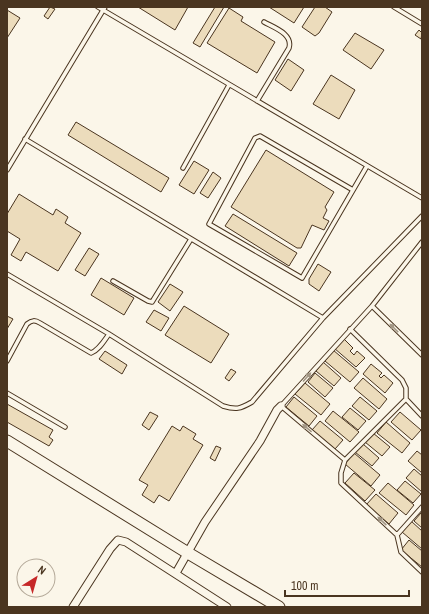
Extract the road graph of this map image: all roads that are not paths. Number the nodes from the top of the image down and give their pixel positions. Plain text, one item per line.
1 (98, 7) edge
2 (394, 7) edge
3 (104, 9) edge
4 (264, 22) dead end
5 (422, 24) edge
6 (229, 85) junction
7 (257, 102) junction
8 (25, 139) junction
9 (367, 166) junction
10 (183, 168) dead end
11 (7, 170) edge
12 (353, 190) junction
13 (422, 198) edge
14 (422, 216) edge
15 (191, 239) junction
16 (422, 242) edge
17 (7, 274) edge
18 (113, 281) dead end
19 (372, 306) junction
20 (323, 318) junction
21 (350, 329) junction
22 (108, 334) junction
23 (422, 355) edge
24 (7, 361) edge
25 (7, 393) edge
26 (406, 399) junction
27 (281, 406) junction
28 (422, 416) edge
29 (65, 427) dead end
30 (7, 441) edge
31 (345, 460) junction
32 (422, 507) edge
33 (397, 535) junction
34 (188, 553) junction
35 (422, 572) edge
36 (176, 573) junction
37 (73, 607) edge
38 (227, 607) edge
39 (279, 607) edge

1 - 3 lane
2 - 5 lane
3 - 6 lane
3 - 8 lane
4 - 7 lane
6 - 7 lane
6 - 10 lane
7 - 9 lane
8 - 11 lane
8 - 15 lane
9 - 12 lane
9 - 13 lane
12 - 12 lane
14 - 20 lane
15 - 18 lane
15 - 20 lane
16 - 19 lane
17 - 22 lane
19 - 21 lane
23 -> 19 lane
20 - 22 lane
21 - 26 lane
27 -> 21 lane
22 - 24 lane
25 - 29 lane
26 - 28 lane
26 - 31 lane
31 -> 27 lane
27 - 34 street
30 - 34 main road
33 -> 31 lane
32 - 33 lane
33 - 35 lane
34 - 36 street
34 - 39 main road
36 - 37 street
36 - 38 street

